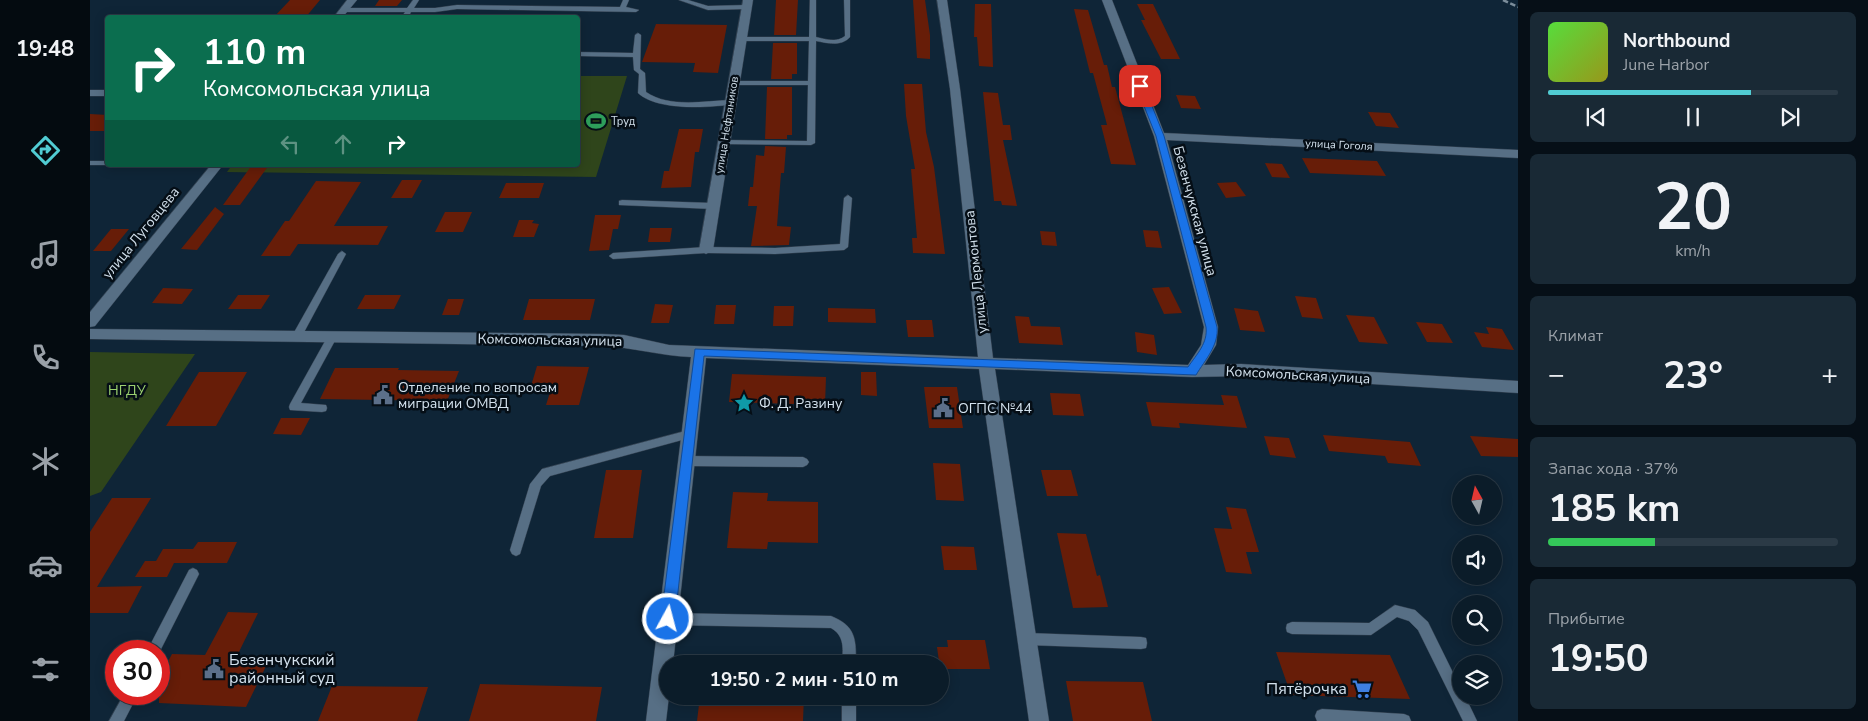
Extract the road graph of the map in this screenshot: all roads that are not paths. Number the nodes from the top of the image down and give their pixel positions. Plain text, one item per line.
1 (352, 0) edge
2 (416, 0) edge
3 (480, 0) edge
4 (508, 0) edge
5 (626, 0) edge
6 (682, 0) edge
7 (814, 0) edge
8 (847, 0) edge
9 (942, 0) edge
10 (1108, 0) edge
11 (747, 4) edge
12 (475, 7) junction
13 (449, 8) junction
14 (504, 8) junction
15 (622, 9) junction
16 (409, 10) junction
17 (636, 10) dead end
18 (340, 14) edge
19 (406, 15) edge
20 (444, 15) edge
21 (638, 35) dead end
22 (741, 38) junction
23 (813, 39) junction
24 (580, 54) edge
25 (636, 55) junction
26 (734, 83) junction
27 (812, 83) junction
28 (90, 93) edge
29 (105, 93) edge
30 (730, 102) junction
31 (1160, 136) junction
32 (724, 142) junction
33 (1518, 154) edge
34 (90, 163) edge
35 (105, 163) edge
36 (215, 167) edge
37 (848, 198) dead end
38 (622, 203) dead end
39 (713, 206) junction
40 (706, 250) junction
41 (342, 254) dead end
42 (613, 256) dead end
43 (90, 322) edge
44 (90, 334) edge
45 (297, 336) junction
46 (332, 337) junction
47 (699, 352) junction
48 (986, 362) junction
49 (1192, 371) junction
50 (1518, 387) edge
51 (322, 408) dead end
52 (689, 434) junction
53 (686, 461) junction
54 (804, 462) dead end
55 (516, 550) dead end
56 (193, 574) dead end
57 (668, 619) junction
58 (1292, 628) dead end
59 (1027, 639) junction
60 (159, 640) edge
61 (1141, 643) dead end
62 (848, 655) edge
63 (125, 705) edge
64 (849, 705) edge
65 (1322, 716) dead end
66 (116, 721) edge
67 (656, 721) edge
68 (849, 721) edge
69 (1039, 721) edge
70 (1404, 721) edge
71 (1470, 721) edge

1 - 18 street
2 - 16 lane
3 - 12 lane
4 - 14 lane
5 - 15 lane
6 - 11 lane
7 - 23 lane
8 - 23 lane
9 - 48 street, улица Лермонтова
10 - 31 street, Безенчукская улица
11 - 22 street, улица Нефтяников
12 - 13 lane
12 - 14 lane
13 - 16 lane
13 - 20 lane
14 - 15 lane
15 - 17 lane
16 - 18 lane
16 - 19 lane
21 - 25 lane
22 - 23 lane
22 - 26 street, улица Нефтяников
23 - 27 lane
24 - 25 lane
25 - 30 lane
26 - 27 lane
26 - 30 street, улица Нефтяников
27 - 32 lane
28 - 29 street
30 - 32 street, улица Нефтяников
31 - 33 street, улица Гоголя
31 - 49 street, Безенчукская улица
32 - 39 street, улица Нефтяников
34 - 35 lane
36 - 43 street, улица Луговцева
37 - 40 lane
38 - 39 lane
39 - 40 street, улица Нефтяников
40 - 42 lane
41 - 45 lane
44 - 45 street, Комсомольская улица
45 - 46 street, Комсомольская улица
46 - 47 street, Комсомольская улица
46 - 51 lane
47 - 48 street, Комсомольская улица
47 - 52 street
48 - 49 street, Комсомольская улица
48 - 59 street, улица Лермонтова
49 - 50 street, Комсомольская улица
52 - 53 street
52 - 55 lane
53 - 54 lane
53 - 57 street
56 - 60 lane
57 - 62 lane
57 - 67 street
58 - 71 lane
59 - 61 lane
59 - 69 street, улица Лермонтова
63 - 66 lane
64 - 68 lane
65 - 70 lane

